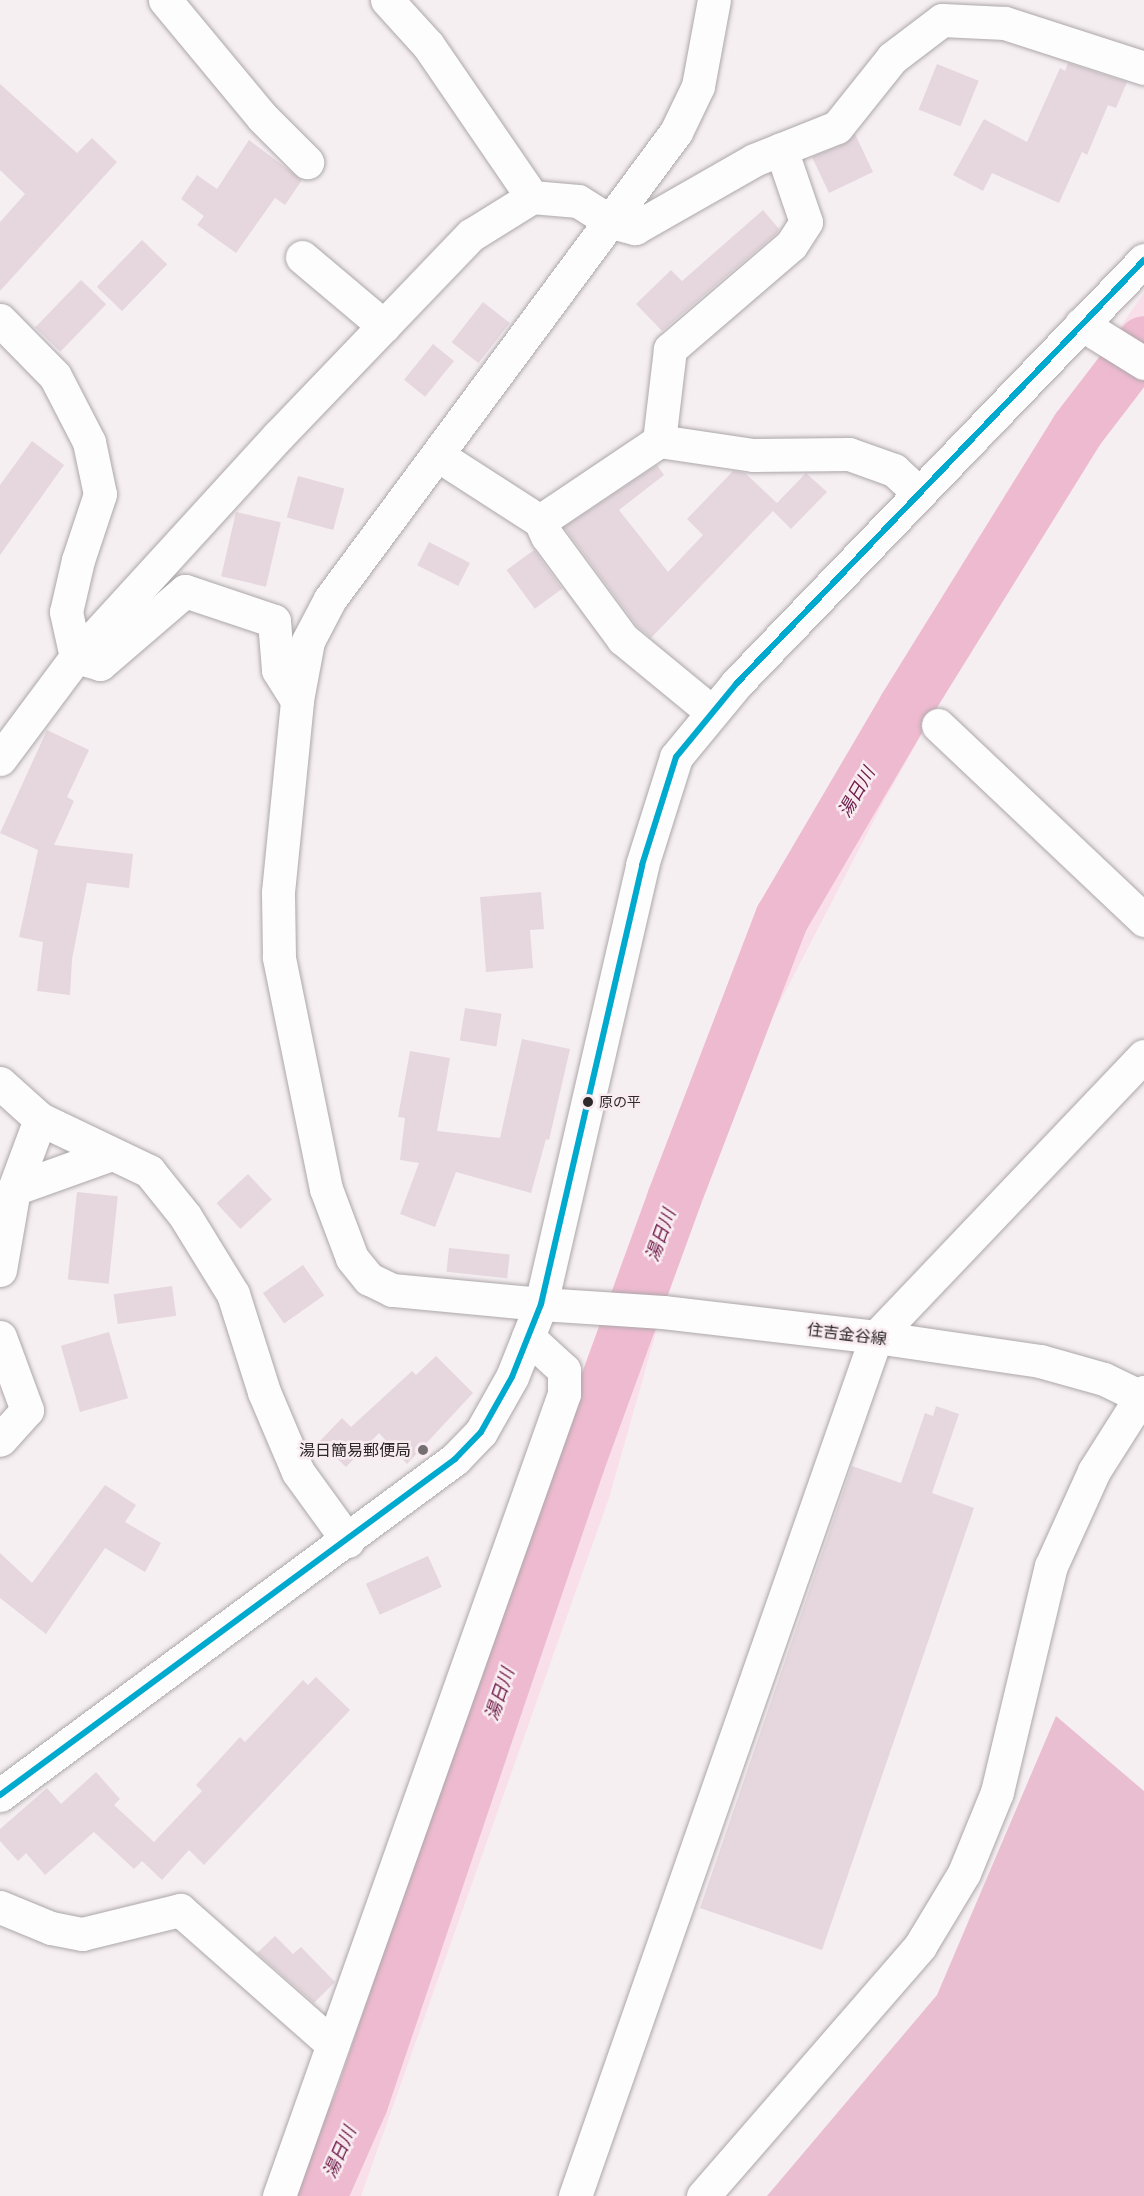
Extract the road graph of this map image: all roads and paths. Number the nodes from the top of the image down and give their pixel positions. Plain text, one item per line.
1 (165, 0) edge
2 (387, 0) edge
3 (714, 0) edge
4 (944, 10) edge
5 (1144, 68) edge
6 (781, 149) junction
7 (307, 162) dead end
8 (532, 197) junction
9 (612, 222) junction
10 (302, 257) dead end
11 (1144, 260) edge
12 (0, 320) edge
13 (1081, 324) junction
14 (384, 326) junction
15 (1144, 363) edge
16 (659, 441) junction
17 (439, 456) junction
18 (919, 494) junction
19 (540, 521) junction
20 (76, 657) junction
21 (297, 700) junction
22 (712, 712) junction
23 (938, 725) dead end
24 (0, 759) edge
25 (1144, 920) edge
26 (1144, 1056) edge
27 (0, 1083) edge
28 (40, 1119) junction
29 (111, 1154) junction
30 (15, 1189) junction
31 (0, 1270) edge
32 (541, 1304) junction
33 (0, 1337) edge
34 (528, 1337) junction
35 (876, 1337) junction
36 (1142, 1394) edge
37 (0, 1440) edge
38 (348, 1541) junction
39 (0, 1795) edge
40 (0, 1907) edge
41 (332, 2044) junction
42 (279, 2196) edge
43 (576, 2196) edge
44 (703, 2196) edge

1 - 7 street
2 - 8 street
3 - 9 street, 住吉金谷線
4 - 5 street
4 - 6 street
6 - 9 street
6 - 16 street
8 - 9 street
8 - 14 street
9 - 17 street, 住吉金谷線
10 - 14 street
11 - 13 street
12 - 20 street
13 - 15 street
13 - 18 street
14 - 20 street
16 - 18 street
16 - 19 street
17 - 19 street
17 - 21 street, 住吉金谷線
18 - 22 street
19 - 22 street
20 - 21 street
20 - 24 street
21 - 32 street, 住吉金谷線
22 - 32 street
23 - 25 street
26 - 35 street
27 - 28 street
28 - 29 street
28 - 30 street
29 - 30 street
29 - 38 street
30 - 31 street
32 - 34 street
32 - 35 street, 住吉金谷線
33 - 37 street
34 - 38 street
34 - 41 street
35 - 36 street, 住吉金谷線
35 - 43 street
36 - 44 street
38 - 39 street
40 - 41 street
41 - 42 street

